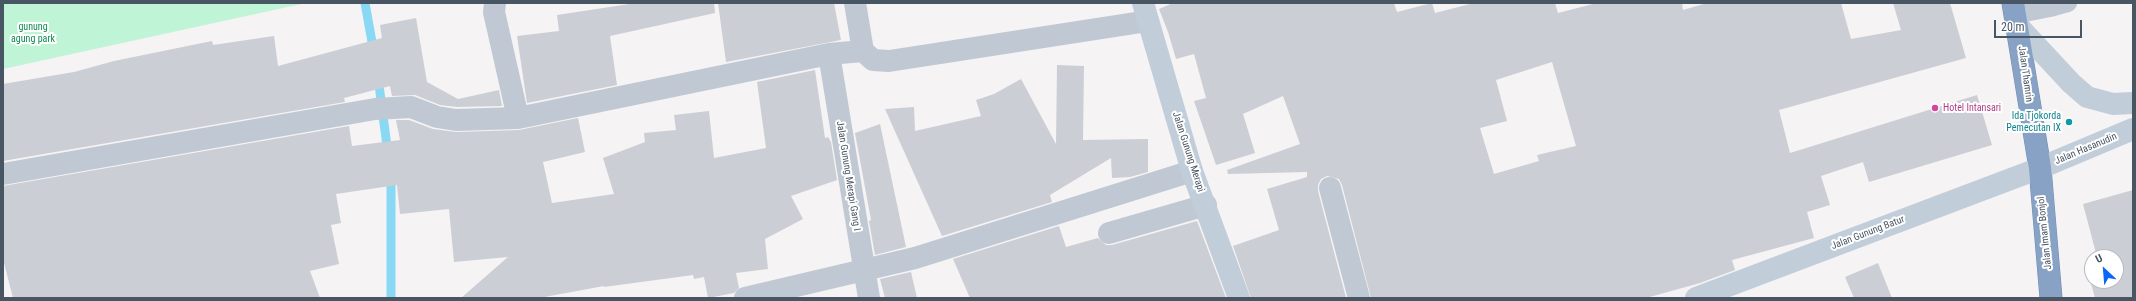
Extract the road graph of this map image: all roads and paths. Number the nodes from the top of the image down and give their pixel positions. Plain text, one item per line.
1 (495, 3) edge
2 (855, 3) edge
3 (2068, 3) edge
4 (1145, 12) edge
5 (2015, 15) edge
6 (863, 51) junction
7 (829, 54) junction
8 (2133, 103) edge
9 (518, 118) junction
10 (2133, 129) edge
11 (2040, 168) junction
12 (1192, 171) junction
13 (3, 174) edge
14 (1330, 188) dead end
15 (1206, 205) junction
16 (1109, 233) dead end
17 (863, 269) junction
18 (745, 298) edge
19 (869, 298) edge
20 (1239, 298) edge
21 (1359, 298) edge
22 (1696, 298) edge
23 (2052, 298) edge

1 - 9 street
2 - 6 street
3 - 5 lane
4 - 6 street
4 - 12 main road, Jalan Gunung Merapi
5 - 8 main road
5 - 11 highway, Jalan Thamrin
6 - 7 street
7 - 9 street
7 - 17 street, Jalan Gunung Merapi Gang I
9 - 13 street
10 - 11 main road, Jalan Hasanudin
11 - 22 main road, Jalan Gunung Batur
11 - 23 highway, Jalan Imam Bonjol
12 - 15 main road, Jalan Gunung Merapi
12 - 17 street
14 - 21 street
15 - 16 street
15 - 20 main road, Jalan Gunung Merapi
17 - 18 street
17 - 19 street, Jalan Gunung Merapi Gang I

